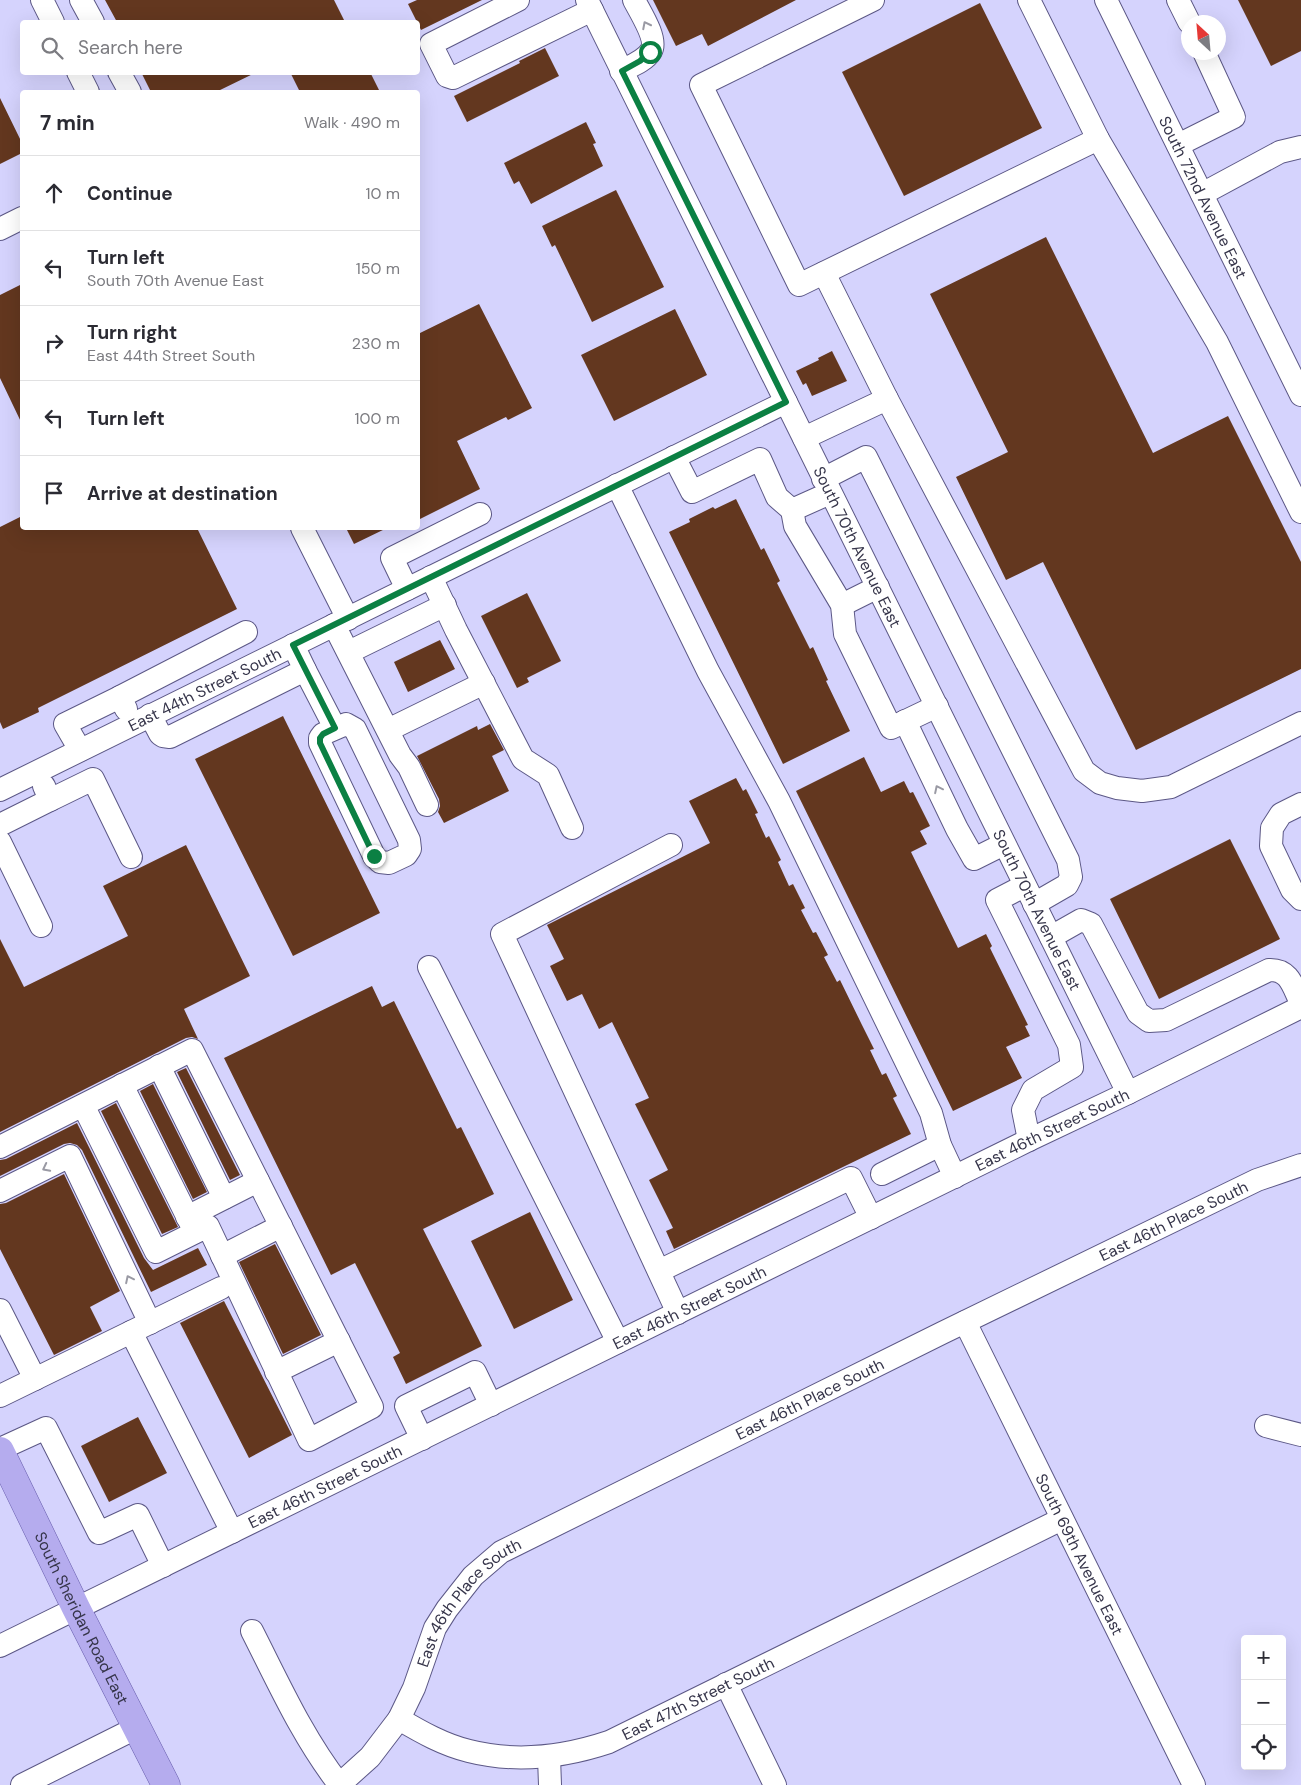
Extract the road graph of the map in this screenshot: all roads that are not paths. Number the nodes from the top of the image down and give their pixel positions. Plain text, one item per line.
1 (42, 0) edge
2 (81, 0) edge
3 (518, 0) edge
4 (634, 0) edge
5 (873, 0) edge
6 (1029, 0) edge
7 (1178, 0) edge
8 (1113, 2) edge
9 (590, 5) edge
10 (1186, 15) edge
11 (52, 20) edge
12 (92, 20) edge
13 (1208, 60) edge
14 (622, 71) junction
15 (80, 75) edge
16 (121, 75) edge
17 (87, 90) edge
18 (129, 90) edge
19 (1098, 139) junction
20 (1178, 145) junction
21 (1301, 147) edge
22 (1202, 194) junction
23 (20, 219) edge
24 (0, 229) edge
25 (824, 273) junction
26 (1301, 395) edge
27 (887, 399) junction
28 (786, 402) junction
29 (804, 438) junction
30 (674, 458) junction
31 (617, 485) junction
32 (827, 486) junction
33 (792, 510) junction
34 (1301, 512) edge
35 (480, 514) dead end
36 (303, 530) edge
37 (431, 577) junction
38 (878, 587) junction
39 (407, 589) junction
40 (445, 605) junction
41 (842, 605) junction
42 (341, 622) junction
43 (246, 632) dead end
44 (293, 645) junction
45 (349, 652) junction
46 (305, 670) junction
47 (484, 683) junction
48 (120, 698) junction
49 (937, 706) junction
50 (141, 719) junction
51 (905, 721) junction
52 (1301, 723) edge
53 (335, 728) junction
54 (388, 730) junction
55 (80, 750) junction
56 (37, 772) junction
57 (0, 790) edge
58 (50, 800) junction
59 (1301, 804) edge
60 (427, 805) dead end
61 (0, 825) edge
62 (572, 828) dead end
63 (0, 842) edge
64 (1004, 844) junction
65 (671, 845) dead end
66 (131, 857) dead end
67 (1029, 895) junction
68 (1301, 899) edge
69 (41, 926) dead end
70 (1051, 938) junction
71 (429, 967) dead end
72 (1301, 1003) edge
73 (1301, 1007) edge
74 (159, 1066) junction
75 (122, 1085) junction
76 (1128, 1093) junction
77 (83, 1105) junction
78 (1030, 1140) junction
79 (940, 1145) junction
80 (0, 1146) edge
81 (1301, 1165) edge
82 (882, 1174) dead end
83 (955, 1177) junction
84 (258, 1181) junction
85 (0, 1191) edge
86 (224, 1198) junction
87 (871, 1218) junction
88 (191, 1224) junction
89 (281, 1226) junction
90 (222, 1256) junction
91 (659, 1271) junction
92 (221, 1288) dead end
93 (0, 1310) edge
94 (678, 1312) junction
95 (965, 1322) junction
96 (141, 1327) junction
97 (339, 1341) junction
98 (618, 1342) junction
99 (276, 1372) junction
100 (35, 1379) junction
101 (0, 1396) edge
102 (491, 1405) junction
103 (1266, 1426) dead end
104 (1301, 1435) edge
105 (422, 1439) junction
106 (0, 1450) edge
107 (1062, 1519) junction
108 (232, 1532) junction
109 (163, 1566) junction
110 (76, 1608) junction
111 (252, 1632) dead end
112 (0, 1646) edge
113 (726, 1684) junction
114 (399, 1719) junction
115 (136, 1728) junction
116 (549, 1756) junction
117 (22, 1785) edge
118 (166, 1785) edge
119 (339, 1785) edge
120 (550, 1785) edge
121 (775, 1785) edge
122 (1194, 1785) edge

1 - 11 street
2 - 12 street
3 - 9 street
14 -> 4 street
5 - 25 street
6 - 19 street
7 - 10 street
8 - 20 street, South 72nd Avenue East
9 - 14 street, South 70th Avenue East
13 - 20 street
14 - 28 street, South 70th Avenue East
15 - 17 street
16 - 18 street
19 - 25 street
19 - 34 street
20 - 22 street, South 72nd Avenue East
21 - 22 street
22 - 26 street, South 72nd Avenue East
23 - 24 street
25 - 27 street
27 - 29 street
27 - 52 street
28 - 29 street, South 70th Avenue East
28 - 30 street, East 44th Street South
29 - 32 street, South 70th Avenue East
30 - 31 street, East 44th Street South
30 - 33 street
31 - 37 street, East 44th Street South
31 - 79 street
32 - 33 street
32 - 38 street, South 70th Avenue East
32 - 67 street
33 - 41 street
35 - 39 street
36 - 42 street
37 - 39 street, East 44th Street South
37 - 40 street
38 - 41 street
38 - 49 street, South 70th Avenue East
39 - 42 street, East 44th Street South
40 - 45 street
40 - 47 street
41 - 51 street
42 - 44 street, East 44th Street South
42 - 45 street
43 - 48 street
44 - 46 street
44 - 50 street, East 44th Street South
45 - 54 street
46 - 50 street
46 - 53 street
47 - 54 street
47 - 62 street
48 - 50 street
48 - 55 street
49 - 51 street
49 - 64 street, South 70th Avenue East
50 - 55 street, East 44th Street South
64 -> 51 street
53 - 53 street
54 - 60 street
55 - 56 street, East 44th Street South
56 - 57 street, East 44th Street South
56 - 58 street
58 - 61 street
58 - 66 street
59 - 68 street
63 - 69 street
64 - 67 street, South 70th Avenue East
65 - 91 street
67 - 70 street, South 70th Avenue East
67 - 78 street
70 - 72 street
70 - 76 street, South 70th Avenue East
71 - 98 street
73 - 76 street, East 46th Street South
74 - 75 street
74 - 84 street
74 - 86 street
75 - 77 street
75 - 88 street
76 - 78 street, East 46th Street South
77 - 80 street
77 - 88 street
78 - 83 street, East 46th Street South
79 - 82 street
79 - 83 street
81 - 95 street, East 46th Place South
83 - 87 street, East 46th Street South
84 - 86 street
84 - 89 street
96 -> 85 street
86 - 88 street
87 - 91 street
87 - 94 street, East 46th Street South
88 - 90 street
89 - 90 street
89 - 97 street
90 - 99 street
91 - 94 street
92 - 96 street
93 - 100 street
94 - 98 street, East 46th Street South
95 - 107 street, South 69th Avenue East
95 - 114 street, East 46th Place South
96 - 100 street
96 - 108 street
97 - 99 street
97 - 99 street
98 - 102 street, East 46th Street South
100 - 101 street
102 - 105 street, East 46th Street South
102 - 105 street
103 - 104 street
105 - 108 street, East 46th Street South
106 - 109 street
106 - 110 main road, South Sheridan Road East
107 - 113 street, East 47th Street South
107 - 122 street, South 69th Avenue East
108 - 109 street, East 46th Street South
109 - 110 street, East 46th Street South
110 - 112 street, East 46th Street South
110 - 115 main road, South Sheridan Road East
111 - 119 street
113 - 116 street, East 47th Street South
113 - 121 street
114 - 116 street, East 47th Street South
114 - 119 street
115 - 117 street
115 - 118 main road, South Sheridan Road East
116 - 120 street

